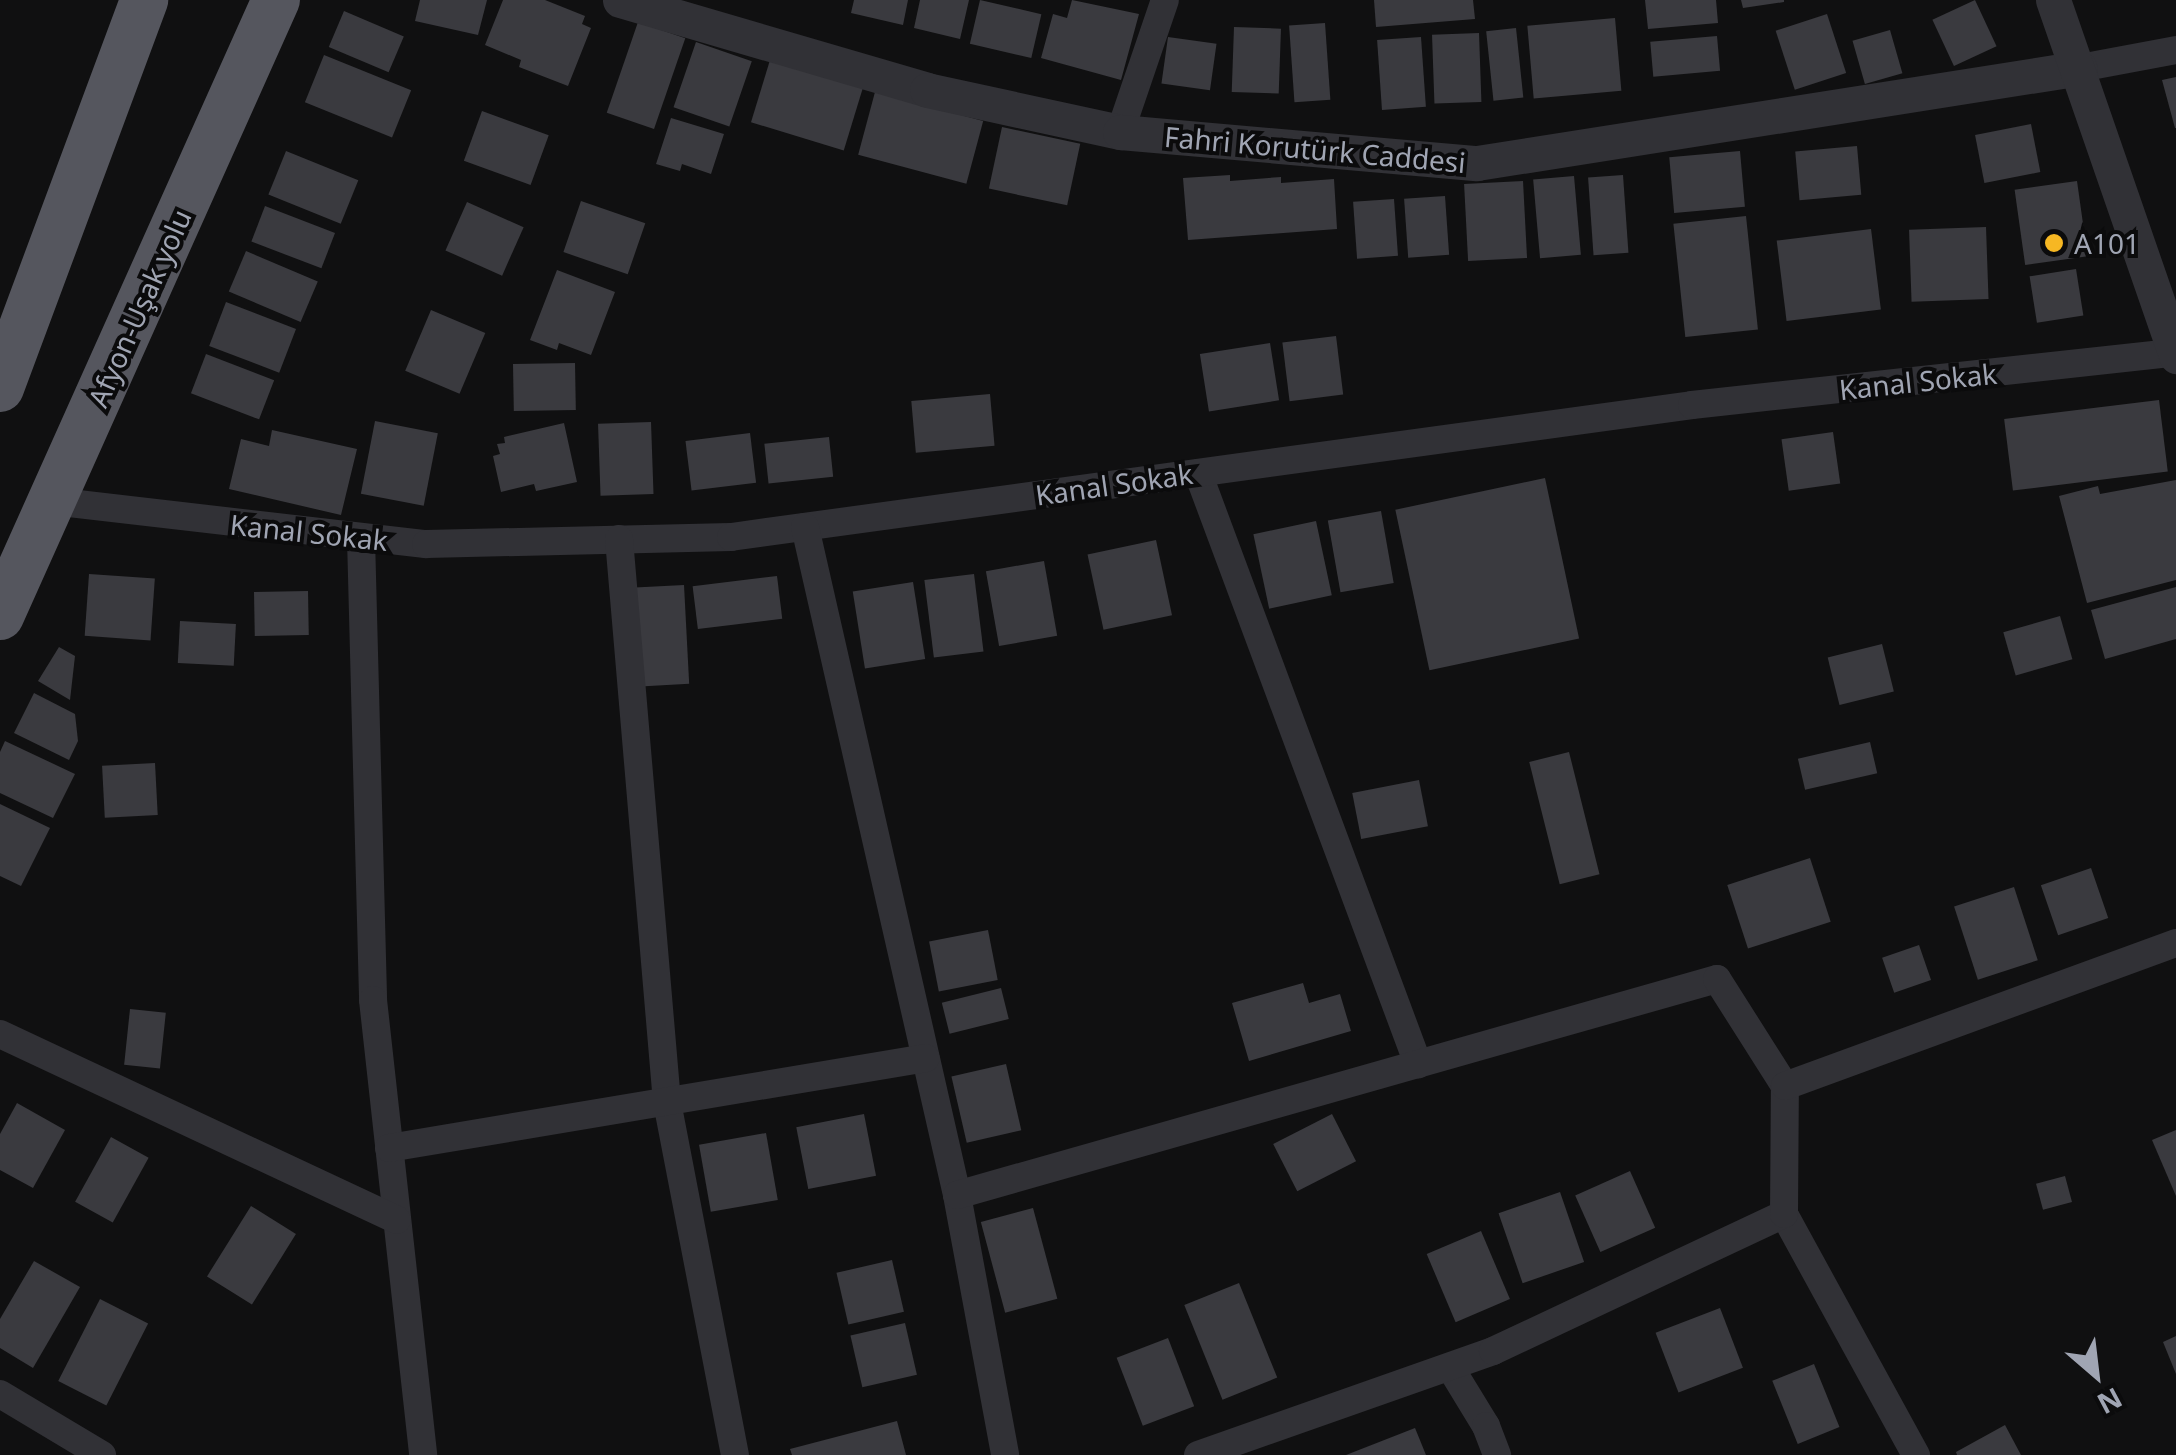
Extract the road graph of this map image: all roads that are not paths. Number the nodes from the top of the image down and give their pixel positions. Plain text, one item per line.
1 (144, 0) edge
2 (276, 0) edge
3 (620, 0) edge
4 (1165, 0) edge
5 (2053, 0) edge
6 (2176, 50) edge
7 (2080, 68) junction
8 (1120, 132) junction
9 (9, 337) edge
10 (2176, 354) edge
11 (0, 388) edge
12 (1198, 473) junction
13 (52, 501) junction
14 (806, 527) junction
15 (361, 538) junction
16 (620, 539) junction
17 (0, 616) edge
18 (2176, 942) edge
19 (0, 1034) edge
20 (926, 1058) junction
21 (1418, 1064) junction
22 (1785, 1086) junction
23 (667, 1102) junction
24 (389, 1148) junction
25 (957, 1196) junction
26 (1784, 1214) junction
27 (397, 1220) junction
28 (1450, 1367) junction
29 (0, 1394) edge
30 (96, 1454) edge
31 (423, 1455) edge
32 (735, 1455) edge
33 (1005, 1455) edge
34 (1198, 1455) edge
35 (1498, 1455) edge
36 (1916, 1455) edge

1 - 9 highway
2 - 13 highway, Afyon-Uşak yolu
3 - 8 street, Fahri Korutürk Caddesi
4 - 8 street
5 - 7 street
6 - 7 street
7 - 8 street, Fahri Korutürk Caddesi
7 - 10 street
9 - 11 highway
10 - 12 street, Kanal Sokak
12 - 14 street, Kanal Sokak
12 - 21 street
13 - 15 street, Kanal Sokak
13 - 17 highway, Afyon-Uşak yolu
14 - 16 street, Kanal Sokak
14 - 20 street
15 - 16 street, Kanal Sokak
15 - 24 street
16 - 23 street
18 - 22 street
19 - 27 street
20 - 23 street
20 - 25 street
21 - 22 street
21 - 25 street
22 - 26 street
23 - 24 street
23 - 32 street
24 - 27 street
25 - 33 street
26 - 28 street
26 - 36 street
27 - 31 street
28 - 34 street
28 - 35 street
29 - 30 street

